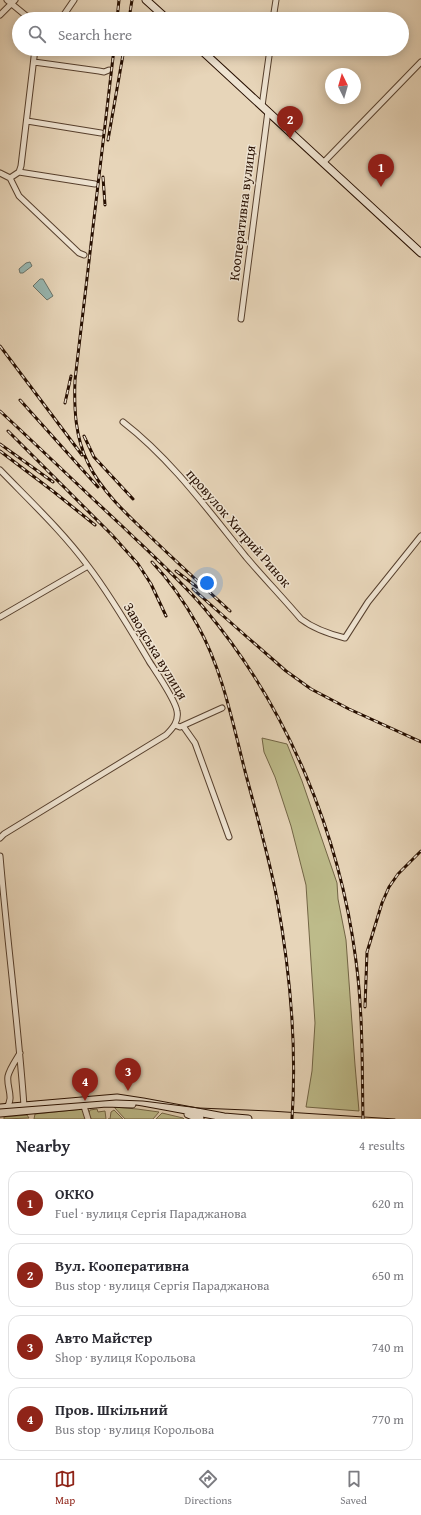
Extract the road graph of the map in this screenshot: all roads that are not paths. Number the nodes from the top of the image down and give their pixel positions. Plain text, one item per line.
1 (74, 0) edge
2 (146, 0) edge
3 (276, 0) edge
4 (11, 1) edge
5 (23, 12) edge
6 (66, 12) edge
7 (159, 12) edge
8 (274, 12) edge
9 (0, 15) edge
10 (35, 56) edge
11 (208, 56) edge
12 (269, 56) edge
13 (34, 62) junction
14 (421, 62) edge
15 (109, 70) dead end
16 (265, 108) junction
17 (27, 121) junction
18 (101, 133) dead end
19 (324, 163) junction
20 (19, 172) junction
21 (0, 174) edge
22 (10, 178) junction
23 (95, 184) dead end
24 (421, 253) edge
25 (84, 255) dead end
26 (241, 319) dead end
27 (123, 422) dead end
28 (0, 470) edge
29 (421, 536) edge
30 (88, 566) junction
31 (0, 617) edge
32 (222, 708) dead end
33 (175, 726) junction
34 (183, 726) junction
35 (229, 837) dead end
36 (0, 838) edge
37 (0, 856) edge
38 (21, 1052) junction
39 (83, 1102) junction
40 (24, 1106) junction
41 (2, 1108) edge
42 (176, 1109) junction
43 (0, 1113) edge
44 (201, 1116) edge
45 (191, 1117) edge
46 (223, 1118) edge
47 (0, 1119) edge
48 (88, 1119) edge
49 (209, 1119) edge
50 (248, 1119) edge

1 - 6 street
2 - 7 main road
3 - 8 street
4 - 5 street
4 - 9 street
10 - 13 street
11 - 16 main road
12 - 16 street, Кооперативна вулиця
13 - 15 street
13 - 17 street
14 - 19 street
16 - 19 main road
16 - 26 street, Кооперативна вулиця
17 - 18 street
17 - 20 street
19 - 24 main road
20 - 22 street
20 - 23 street
21 - 22 street
22 - 25 street
27 - 29 street, провулок Хитрий Ринок
28 - 30 street, Заводська вулиця
30 - 31 street
30 - 33 street, Заводська вулиця
32 - 34 street
33 - 34 street
33 - 36 street
34 - 35 street
37 - 38 street
38 - 40 street
38 - 41 street
39 - 40 main road
39 - 42 main road
39 - 43 main road
39 - 45 main road
39 - 48 street
40 - 41 main road
41 - 43 street
42 - 44 main road
42 - 45 main road
43 - 47 street
44 - 45 main road
44 - 46 main road
44 - 49 main road
46 - 50 main road

